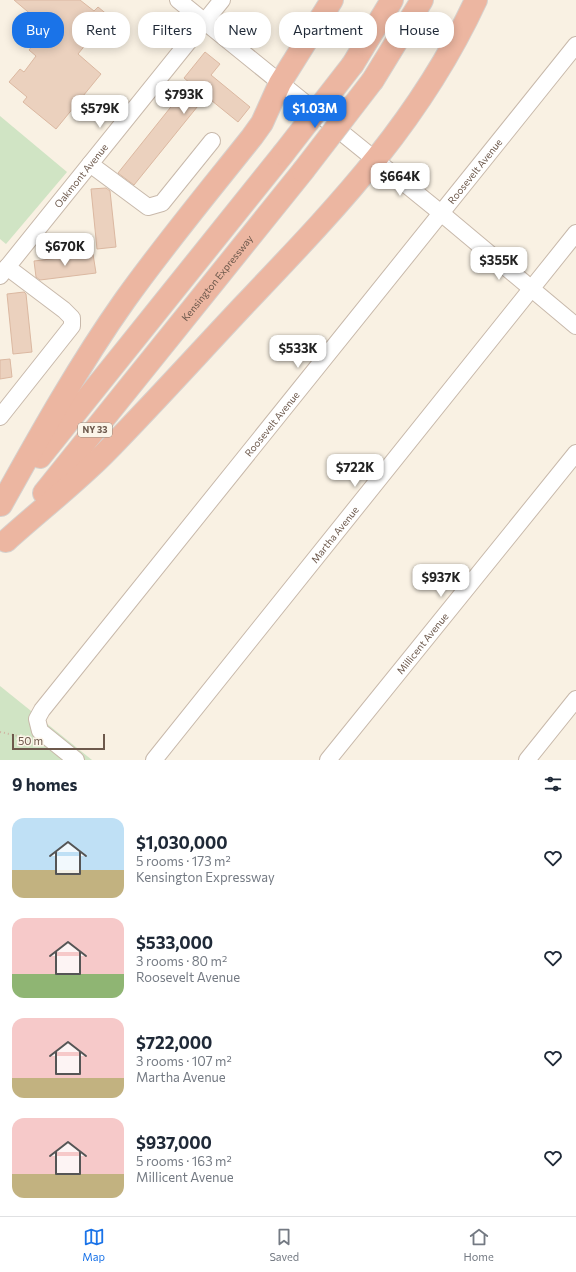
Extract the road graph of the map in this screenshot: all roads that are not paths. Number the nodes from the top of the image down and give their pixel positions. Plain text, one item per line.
1 (178, 0) edge
2 (222, 0) edge
3 (332, 0) edge
4 (392, 0) edge
5 (422, 0) edge
6 (476, 0) edge
7 (192, 12) edge
8 (206, 20) edge
9 (206, 24) edge
10 (576, 45) edge
11 (183, 48) edge
12 (280, 84) junction
13 (212, 141) dead end
14 (376, 160) junction
15 (90, 164) junction
16 (441, 213) junction
17 (576, 233) edge
18 (4, 272) edge
19 (531, 290) junction
20 (576, 326) edge
21 (0, 416) edge
22 (576, 453) edge
23 (1, 506) edge
24 (3, 544) edge
25 (576, 699) edge
26 (76, 760) edge
27 (154, 760) edge
28 (328, 760) edge
29 (527, 760) edge

1 - 7 street
2 - 8 street, Oakmont Avenue
3 - 12 highway
4 - 23 highway, NY 33, bridge
5 - 24 highway, Kensington Expressway / NY 33, bridge
6 - 14 highway
9 - 12 street
10 - 16 street, Roosevelt Avenue
11 - 15 street, Oakmont Avenue
12 - 14 street
12 - 23 highway
13 - 15 street
14 - 16 street
14 - 24 highway
15 - 18 street, Oakmont Avenue
16 - 19 street
16 - 26 street, Roosevelt Avenue
17 - 19 street, Martha Avenue
18 - 21 street
19 - 20 street
19 - 27 street, Martha Avenue
22 - 28 street, Millicent Avenue
25 - 29 street

